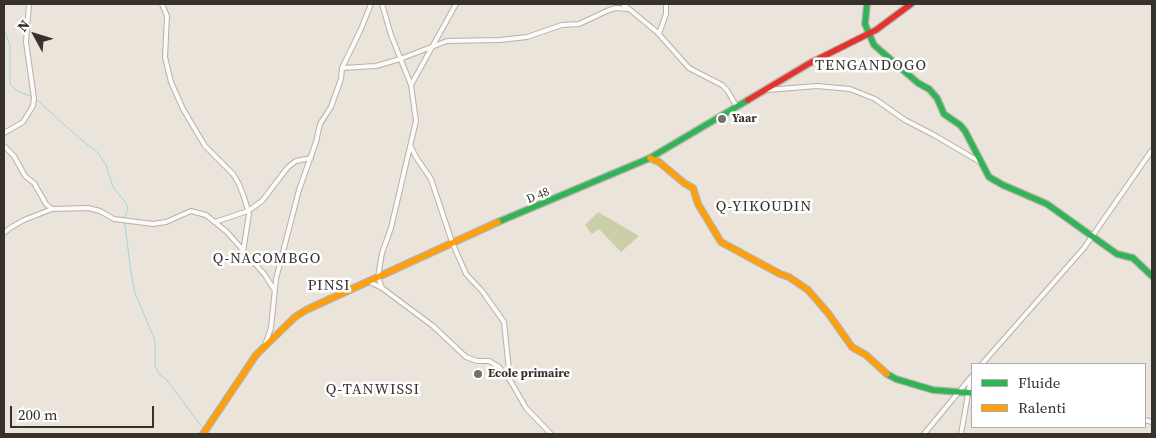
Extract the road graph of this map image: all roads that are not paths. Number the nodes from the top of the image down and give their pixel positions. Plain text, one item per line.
1 (28, 4) edge
2 (162, 4) edge
3 (371, 4) edge
4 (382, 4) edge
5 (456, 4) edge
6 (623, 4) edge
7 (666, 4) edge
8 (867, 4) edge
9 (911, 4) edge
10 (627, 8) junction
11 (869, 33) junction
12 (658, 34) junction
13 (433, 45) junction
14 (400, 59) junction
15 (342, 68) junction
16 (411, 85) junction
17 (763, 91) junction
18 (736, 107) junction
19 (4, 133) edge
20 (4, 146) edge
21 (411, 147) junction
22 (1152, 150) edge
23 (311, 158) junction
24 (650, 158) junction
25 (980, 162) junction
26 (52, 208) junction
27 (248, 211) junction
28 (216, 222) junction
29 (4, 234) edge
30 (1092, 237) junction
31 (452, 242) junction
32 (243, 252) junction
33 (1152, 276) edge
34 (378, 277) junction
35 (368, 281) junction
36 (382, 288) junction
37 (275, 290) junction
38 (264, 347) junction
39 (983, 363) edge
40 (971, 377) edge
41 (510, 380) junction
42 (958, 392) junction
43 (970, 393) edge
44 (203, 434) edge
45 (551, 434) edge
46 (924, 434) edge
47 (960, 434) edge

1 - 19 street
2 - 27 street
3 - 15 street
4 - 14 street
5 - 13 street
6 - 10 street
7 - 12 street
8 - 11 street
9 - 11 street, D 48
10 - 12 street
10 - 13 street
11 - 17 street, D 48
11 - 25 street
12 - 18 street
13 - 14 street
13 - 16 street
14 - 15 street
14 - 16 street
15 - 23 street
16 - 21 street
17 - 18 street, D 48
17 - 25 street
18 - 24 street, D 48
20 - 26 street
21 - 31 street
21 - 34 street
22 - 30 street
23 - 27 street
23 - 37 street
24 - 31 street, D 48
24 - 42 street
25 - 30 street
26 - 28 street
26 - 29 street
27 - 28 street
27 - 32 street
28 - 32 street
30 - 33 street
30 - 39 street
31 - 34 street, D 48
31 - 41 street
32 - 37 street
34 - 35 street, D 48
34 - 36 street
35 - 36 street
35 - 38 street, D 48
36 - 41 street
37 - 38 street
38 - 44 street, D 48
40 - 42 street
41 - 45 street
42 - 43 street
42 - 46 street
43 - 47 street

